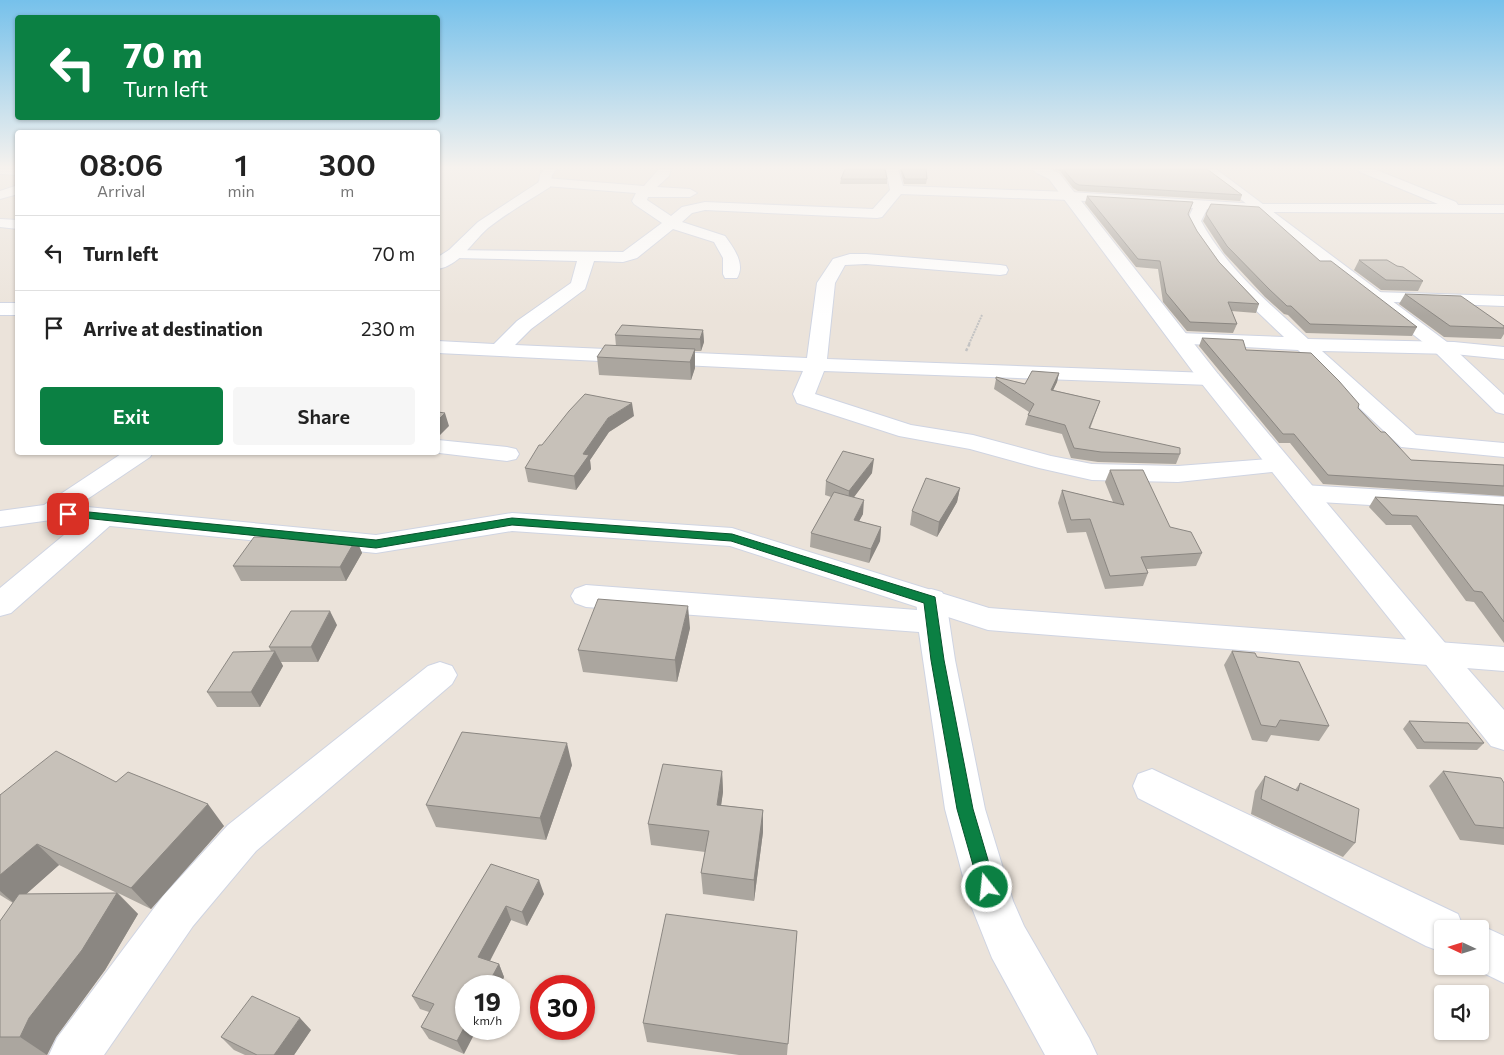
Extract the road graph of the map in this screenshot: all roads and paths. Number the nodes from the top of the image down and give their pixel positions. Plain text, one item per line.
1 (494, 218) edge
2 (664, 218) edge
3 (677, 218) edge
4 (1087, 218) edge
5 (1195, 218) edge
6 (1270, 218) edge
7 (0, 223) edge
8 (671, 223) junction
9 (15, 225) edge
10 (440, 249) edge
11 (457, 251) junction
12 (587, 256) junction
13 (440, 263) edge
14 (1000, 270) dead end
15 (731, 274) dead end
16 (1374, 297) junction
17 (1504, 301) edge
18 (0, 309) edge
19 (15, 309) edge
20 (982, 315) dead end
21 (1179, 339) junction
22 (1304, 344) junction
23 (1440, 346) junction
24 (440, 347) edge
25 (499, 350) junction
26 (1504, 353) edge
27 (816, 365) junction
28 (957, 370) junction
29 (1210, 379) junction
30 (1504, 407) edge
31 (440, 447) edge
32 (1504, 450) edge
33 (507, 454) dead end
34 (136, 455) edge
35 (1280, 466) junction
36 (1303, 493) junction
37 (1504, 505) edge
38 (51, 512) junction
39 (103, 517) junction
40 (0, 519) edge
41 (586, 596) dead end
42 (0, 605) edge
43 (931, 611) junction
44 (1434, 653) junction
45 (1504, 659) edge
46 (440, 675) dead end
47 (1504, 734) edge
48 (1152, 786) dead end
49 (1434, 926) edge
50 (1489, 952) edge
51 (1504, 960) edge
52 (74, 1055) edge
53 (1072, 1055) edge

1 - 11 street
2 - 8 street
3 - 8 street
4 - 21 street
5 - 22 street
6 - 16 street
7 - 9 street
8 - 12 street
8 - 15 street
10 - 11 street
11 - 12 street
11 - 13 street
12 - 25 street
14 - 27 street
16 - 17 street
16 - 23 street
18 - 19 street
20 - 28 path
21 - 22 street
21 - 29 street
22 - 23 street
22 - 32 street
23 - 26 street
23 - 30 street
24 - 25 street
25 - 27 street
27 - 28 street
27 - 35 street
28 - 29 street
29 - 35 street
31 - 33 street
34 - 38 street
35 - 36 street
36 - 37 street
36 - 44 street
38 - 39 street
38 - 40 street
39 - 42 street
39 - 43 street
41 - 43 street
43 - 44 street
43 - 53 street
44 - 45 street
44 - 47 street
46 - 52 street
48 - 49 street
50 - 51 street

